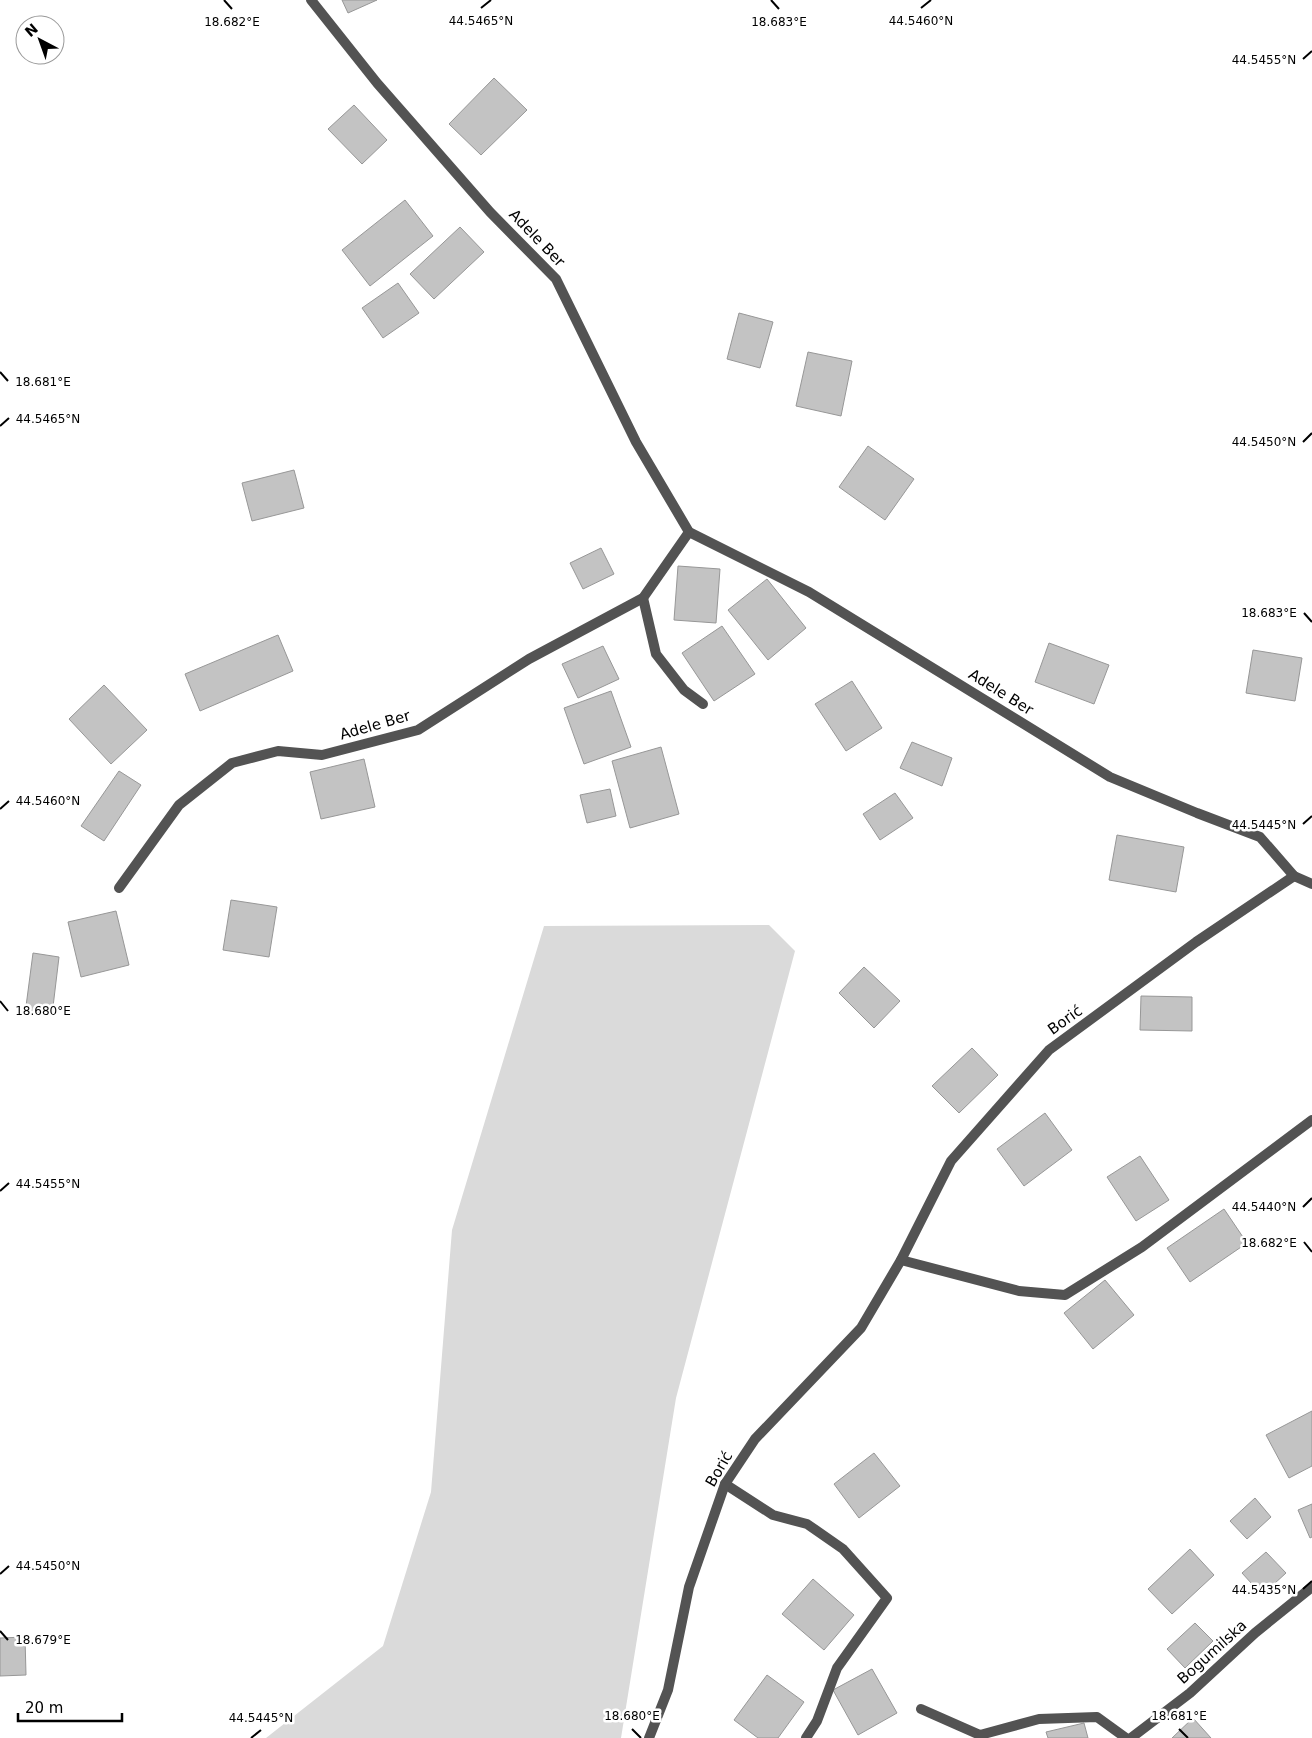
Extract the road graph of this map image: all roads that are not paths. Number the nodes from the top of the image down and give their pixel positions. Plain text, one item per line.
1 (312, 0) edge
2 (689, 532) junction
3 (643, 598) junction
4 (703, 704) dead end
5 (1294, 876) junction
6 (1312, 884) edge
7 (119, 888) dead end
8 (1312, 1120) edge
9 (901, 1260) junction
10 (725, 1484) junction
11 (1312, 1587) edge
12 (921, 1709) dead end
13 (649, 1738) edge
14 (806, 1738) edge
15 (1126, 1738) edge
16 (1131, 1738) edge

1 - 2 street, Adele Ber
2 - 3 street, Adele Ber
2 - 5 street, Adele Ber
3 - 4 street
3 - 7 street, Adele Ber
5 - 6 street
5 - 9 street, Borić
8 - 9 street
9 - 10 street, Borić
10 - 13 street, Borić
10 - 14 street
11 - 16 street, Bogumilska
12 - 15 street

